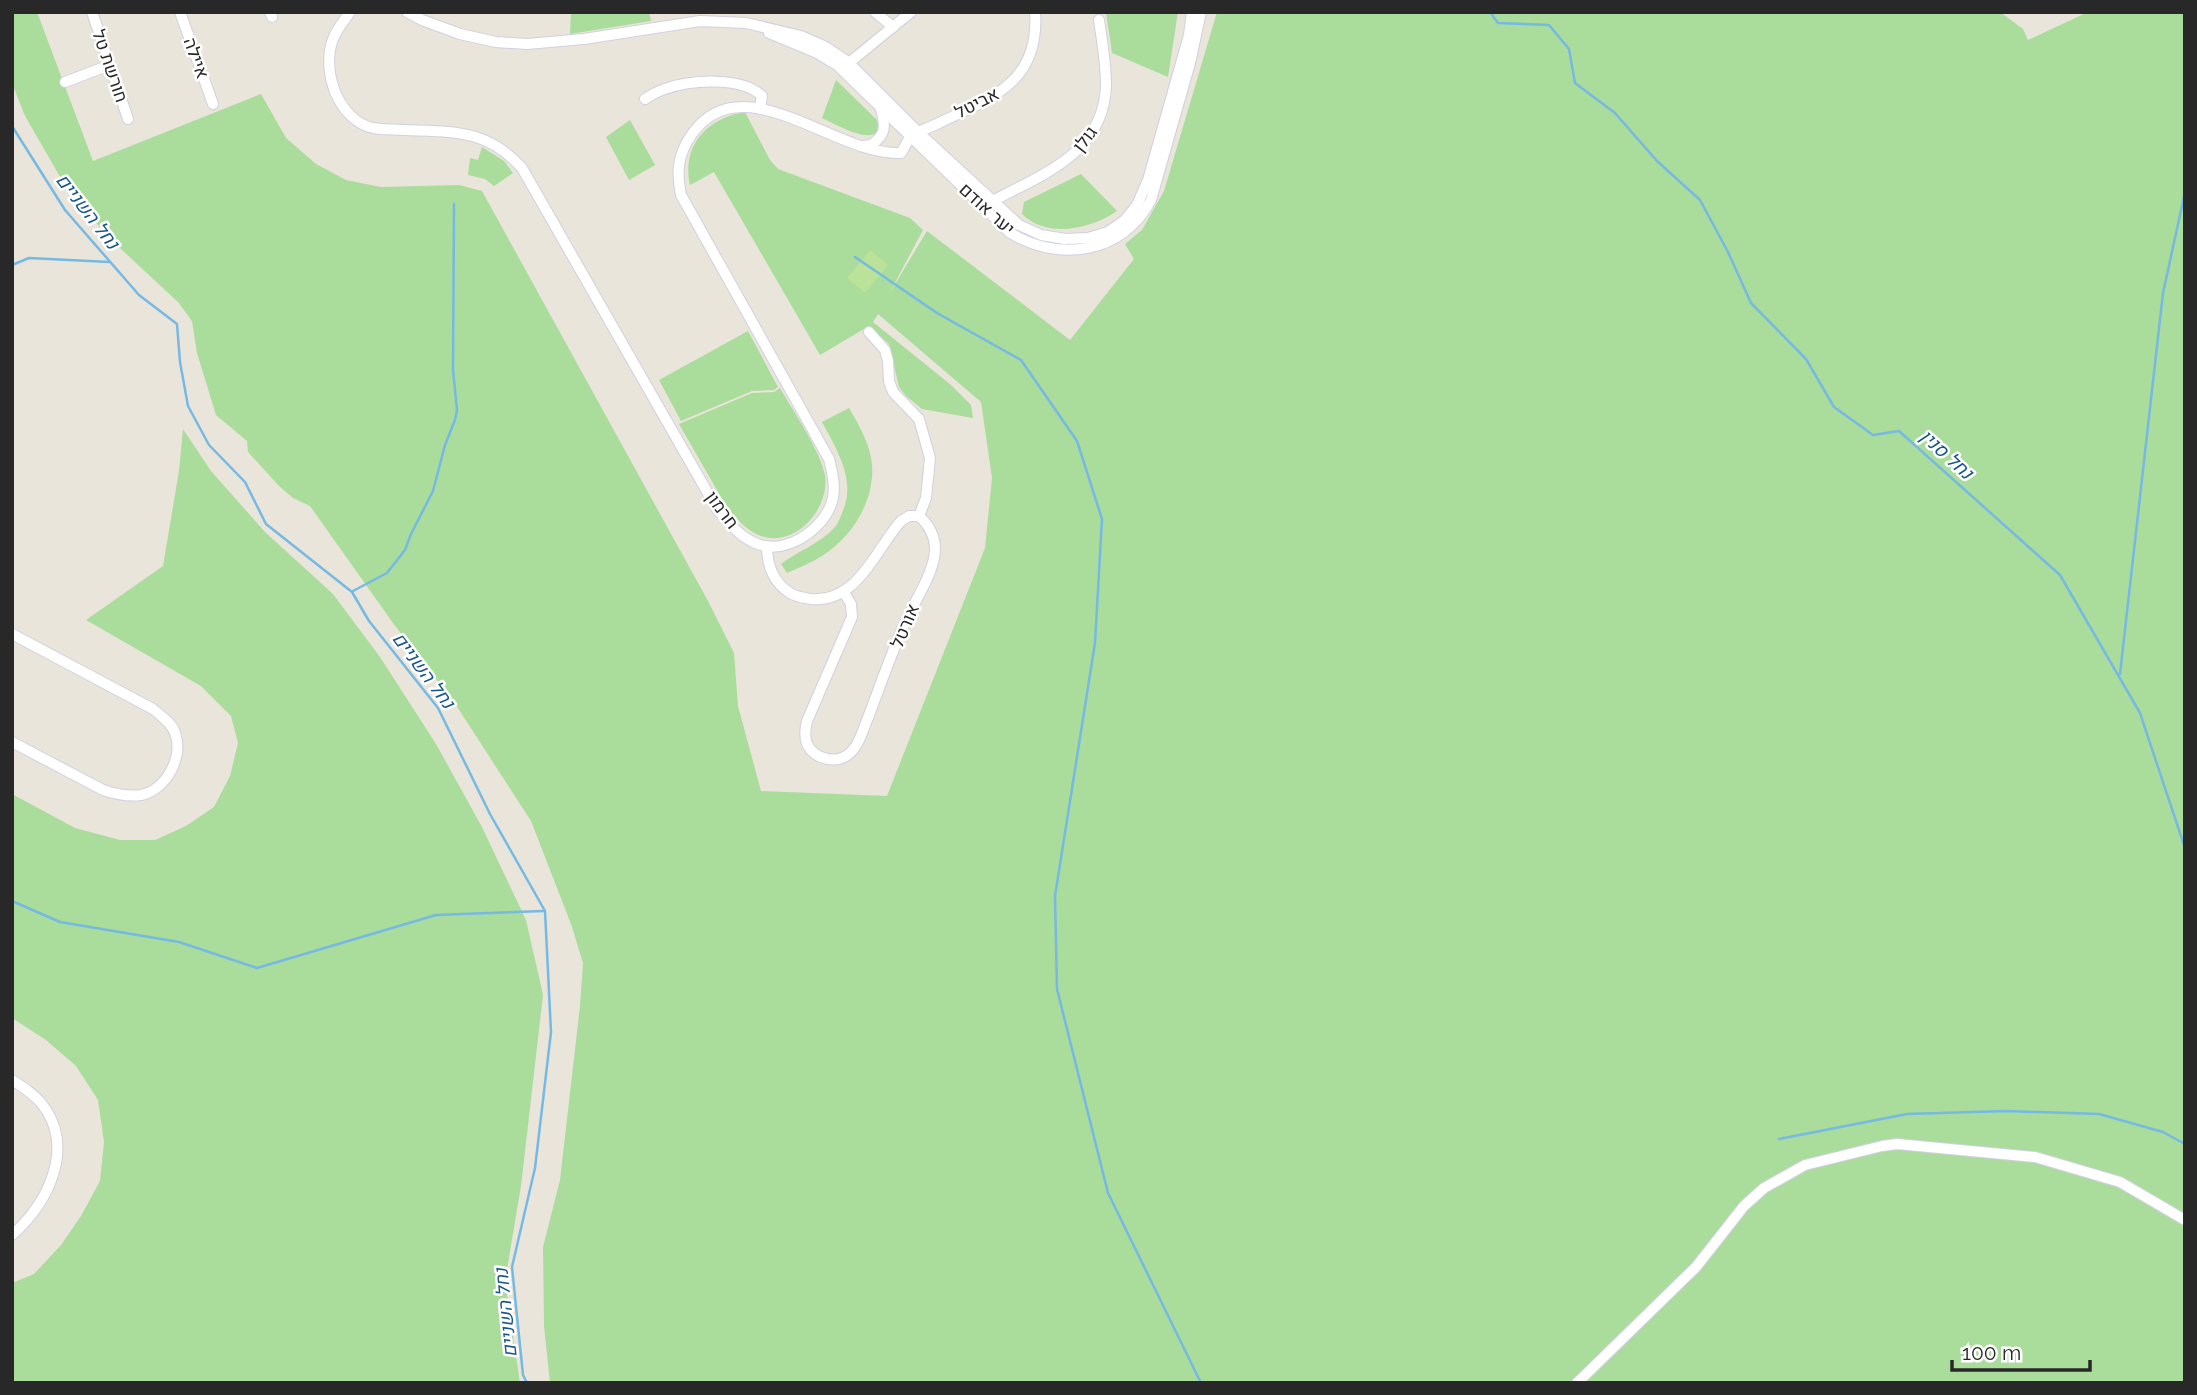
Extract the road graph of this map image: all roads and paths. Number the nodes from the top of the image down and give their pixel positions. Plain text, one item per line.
1 (92, 12) edge
2 (180, 12) edge
3 (350, 12) edge
4 (407, 12) edge
5 (875, 12) edge
6 (911, 12) edge
7 (1035, 12) edge
8 (1192, 12) edge
9 (1201, 12) edge
10 (1100, 20) dead end
11 (892, 27) junction
12 (110, 65) junction
13 (845, 66) junction
14 (65, 82) dead end
15 (645, 99) dead end
16 (213, 104) dead end
17 (760, 108) junction
18 (881, 109) junction
19 (128, 119) dead end
20 (915, 135) junction
21 (859, 146) junction
22 (988, 204) junction
23 (869, 332) dead end
24 (919, 516) junction
25 (767, 547) junction
26 (843, 591) junction
27 (12, 634) edge
28 (12, 742) edge
29 (12, 1080) edge
30 (2185, 1220) edge
31 (12, 1235) edge
32 (1577, 1383) edge

1 - 12 street, חורשת טל
2 - 16 street, איילה
3 - 25 street, חרמון
4 - 13 street, יער אודם
5 - 11 street
6 - 11 street
7 - 20 street, אביטל
8 - 22 street, יער אודם
9 - 22 street, יער אודם
10 - 22 street, גולן
11 - 13 street
12 - 14 street
12 - 19 street, חורשת טל
13 - 18 street, יער אודם
13 - 20 street, יער אודם
15 - 17 street
17 - 21 street
17 - 25 street
18 - 20 street, יער אודם
18 - 21 street
20 - 21 street
20 - 22 street, יער אודם
23 - 24 street
24 - 26 street
24 - 26 street, אורטל
25 - 26 street
27 - 28 street
29 - 31 street
30 - 32 street

